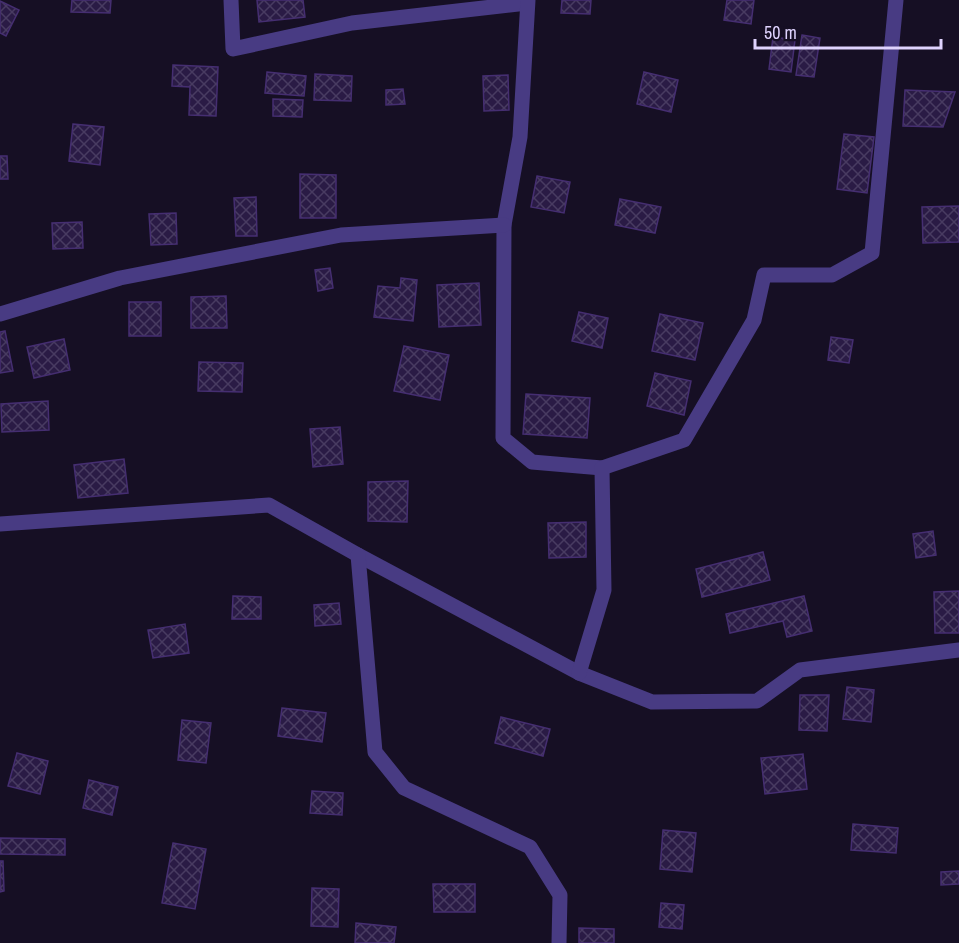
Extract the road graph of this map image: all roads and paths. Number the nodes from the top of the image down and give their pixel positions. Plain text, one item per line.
1 (231, 0) edge
2 (897, 0) edge
3 (527, 1) edge
4 (504, 225) junction
5 (0, 314) edge
6 (602, 468) junction
7 (0, 526) edge
8 (358, 555) junction
9 (959, 650) edge
10 (579, 673) junction
11 (559, 943) edge

1 - 3 street
2 - 6 street
3 - 4 street
4 - 5 street
4 - 6 street
6 - 10 street
7 - 8 street
8 - 10 street
8 - 11 street
9 - 10 street

